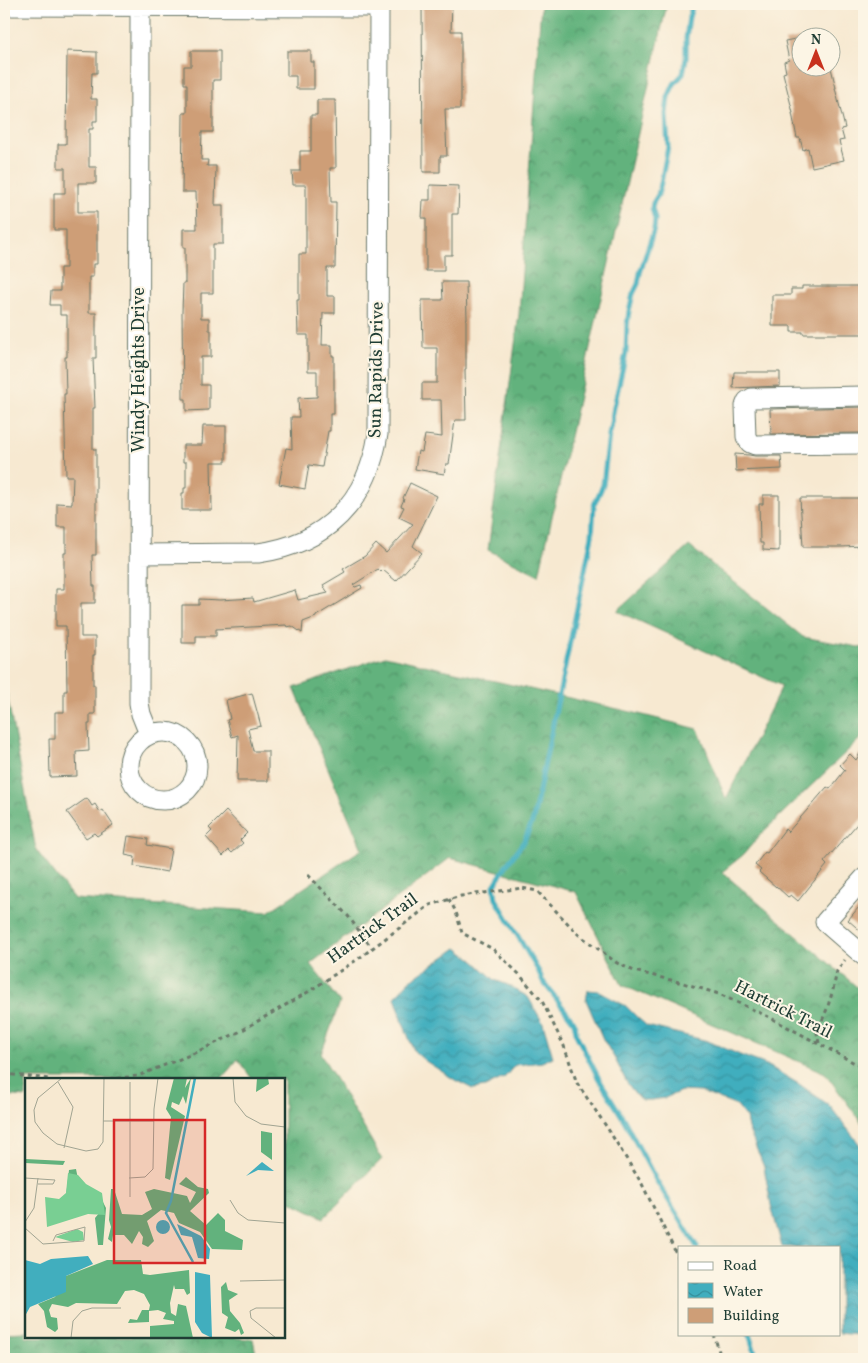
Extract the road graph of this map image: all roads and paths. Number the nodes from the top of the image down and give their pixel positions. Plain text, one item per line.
1 (140, 5) edge
2 (4, 6) edge
3 (379, 6) edge
4 (864, 396) edge
5 (864, 444) edge
6 (139, 554) junction
7 (149, 734) dead end
8 (308, 875) dead end
9 (864, 878) edge
10 (449, 899) junction
11 (372, 948) junction
12 (860, 952) edge
13 (819, 1043) junction
14 (864, 1068) edge
15 (4, 1074) edge
16 (42, 1078) edge
17 (119, 1078) edge
18 (678, 1257) edge
19 (715, 1336) edge
20 (721, 1359) edge

1 - 2 street
1 - 3 street
1 - 6 street, Windy Heights Drive
3 - 6 street, Sun Rapids Drive
4 - 5 street
6 - 7 street, Windy Heights Drive
8 - 11 path
9 - 12 street
10 - 11 path, Hartrick Trail
10 - 13 path, Hartrick Trail
10 - 18 path
11 - 17 path, Hartrick Trail
12 - 13 path
13 - 14 path, Hartrick Trail
15 - 16 path
19 - 20 path

